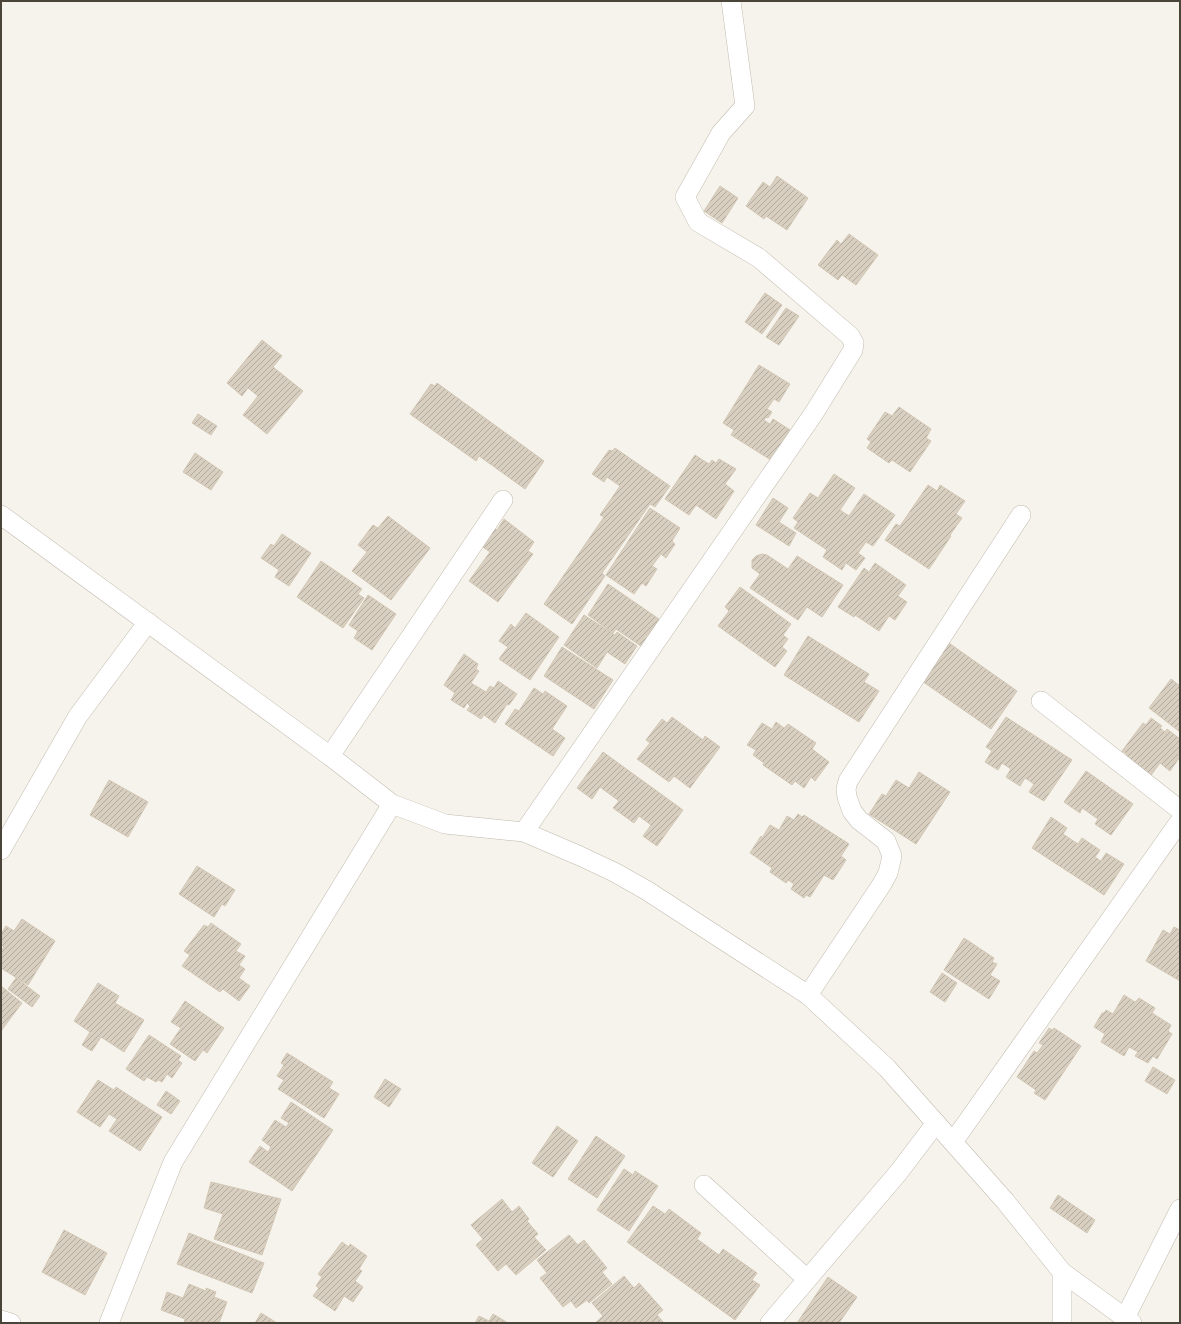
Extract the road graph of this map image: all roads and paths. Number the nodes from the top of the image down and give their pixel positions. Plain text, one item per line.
1 (731, 1) edge
2 (503, 500) dead end
3 (1, 515) edge
4 (1021, 515) dead end
5 (148, 622) junction
6 (1042, 701) dead end
7 (330, 756) junction
8 (392, 804) junction
9 (1180, 810) edge
10 (1180, 821) edge
11 (524, 832) junction
12 (1, 850) edge
13 (808, 995) junction
14 (936, 1123) junction
15 (954, 1142) junction
16 (704, 1185) dead end
17 (1180, 1209) edge
18 (1062, 1272) junction
19 (807, 1279) junction
20 (1, 1320) edge
21 (1128, 1320) edge
22 (11, 1323) edge
23 (109, 1323) edge
24 (770, 1323) edge
25 (1062, 1323) edge

1 - 11 street
2 - 7 street
3 - 5 street
4 - 13 street
5 - 7 street
5 - 12 street
6 - 9 street
7 - 8 street
8 - 11 street
8 - 23 street
10 - 15 street
11 - 13 street
13 - 14 street
14 - 15 street
14 - 19 street
15 - 18 street
16 - 19 street
17 - 21 street
18 - 21 street
18 - 25 street
19 - 24 street
20 - 22 street

